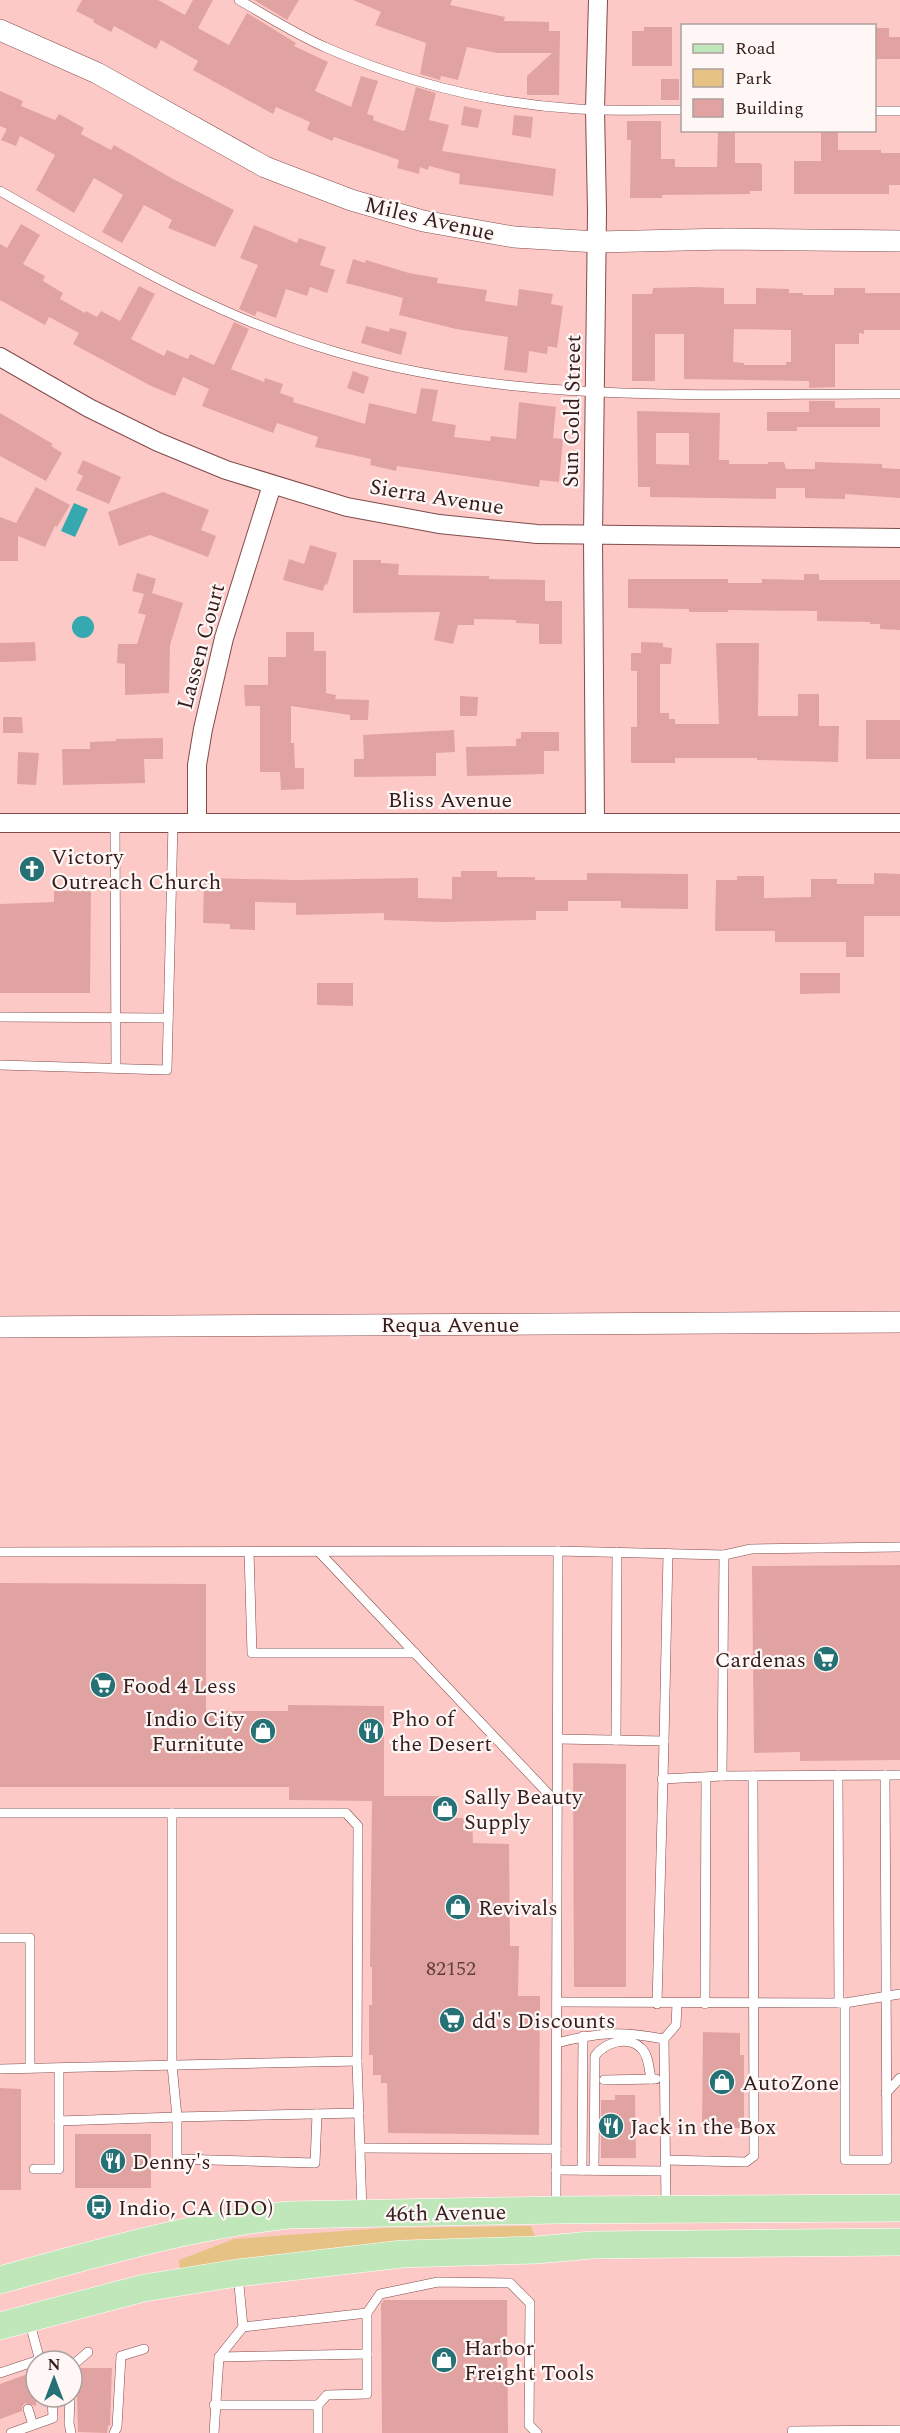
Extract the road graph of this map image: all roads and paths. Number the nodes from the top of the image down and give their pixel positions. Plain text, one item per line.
1 (239, 0) edge
2 (598, 0) edge
3 (0, 30) edge
4 (595, 109) junction
5 (681, 110) edge
6 (876, 111) edge
7 (900, 111) edge
8 (0, 191) edge
9 (900, 241) edge
10 (597, 242) junction
11 (0, 357) edge
12 (595, 393) junction
13 (900, 394) edge
14 (272, 485) junction
15 (593, 536) junction
16 (900, 538) edge
17 (0, 823) edge
18 (115, 823) junction
19 (173, 823) junction
20 (197, 823) junction
21 (595, 823) junction
22 (900, 823) edge
23 (0, 1017) edge
24 (116, 1017) junction
25 (168, 1018) junction
26 (0, 1065) edge
27 (116, 1068) junction
28 (900, 1322) edge
29 (0, 1327) edge
30 (900, 1547) edge
31 (558, 1551) junction
32 (0, 1552) edge
33 (249, 1552) junction
34 (319, 1552) junction
35 (617, 1552) junction
36 (668, 1553) junction
37 (724, 1554) junction
38 (415, 1653) junction
39 (558, 1739) junction
40 (616, 1740) junction
41 (664, 1741) junction
42 (838, 1775) junction
43 (885, 1775) junction
44 (900, 1775) edge
45 (722, 1776) junction
46 (753, 1776) junction
47 (706, 1778) junction
48 (662, 1779) junction
49 (557, 1803) junction
50 (0, 1813) edge
51 (172, 1813) junction
52 (0, 1938) edge
53 (900, 1994) edge
54 (886, 1997) junction
55 (557, 2002) junction
56 (842, 2003) junction
57 (657, 2004) junction
58 (677, 2004) junction
59 (705, 2004) junction
60 (753, 2004) junction
61 (583, 2036) junction
62 (664, 2039) junction
63 (557, 2043) junction
64 (357, 2061) junction
65 (172, 2065) junction
66 (30, 2068) junction
67 (58, 2068) junction
68 (0, 2069) edge
69 (900, 2078) edge
70 (651, 2079) junction
71 (665, 2079) junction
72 (604, 2080) dead end
73 (886, 2093) junction
74 (359, 2113) junction
75 (317, 2114) junction
76 (177, 2117) junction
77 (59, 2121) junction
78 (360, 2148) junction
79 (556, 2149) junction
80 (665, 2160) junction
81 (34, 2169) dead end
82 (556, 2170) junction
83 (582, 2170) junction
84 (594, 2170) junction
85 (665, 2171) junction
86 (900, 2208) edge
87 (666, 2209) junction
88 (798, 2209) junction
89 (556, 2210) junction
90 (362, 2214) junction
91 (900, 2242) edge
92 (794, 2244) junction
93 (237, 2273) junction
94 (0, 2280) edge
95 (367, 2313) junction
96 (28, 2318) junction
97 (0, 2326) edge
98 (243, 2327) junction
99 (35, 2349) edge
100 (144, 2349) dead end
101 (88, 2352) dead end
102 (367, 2354) junction
103 (84, 2355) edge
104 (219, 2357) junction
105 (24, 2369) edge
106 (0, 2373) edge
107 (214, 2405) junction
108 (318, 2405) junction
109 (28, 2409) dead end
110 (52, 2409) edge
111 (70, 2409) edge
112 (792, 2419) dead end
113 (33, 2425) junction
114 (900, 2430) edge
115 (790, 2432) edge
116 (11, 2433) edge
117 (71, 2433) edge
118 (114, 2433) edge
119 (214, 2433) edge
120 (318, 2433) edge
121 (537, 2433) edge

1 - 4 lane
2 - 4 street, Sun Gold Street
3 - 10 street, Miles Avenue
4 - 5 lane
4 - 10 street, Sun Gold Street
6 - 7 lane
8 - 12 lane
9 - 10 street, Miles Avenue
10 - 12 street, Sun Gold Street
11 - 14 street, Sierra Avenue
12 - 13 lane
12 - 15 street, Sun Gold Street
14 - 15 street, Sierra Avenue
14 - 20 street, Lassen Court
15 - 16 street, Sierra Avenue
15 - 21 street, Sun Gold Street
17 - 18 street, Bliss Avenue
18 - 19 street, Bliss Avenue
18 - 24 lane
19 - 20 street, Bliss Avenue
19 - 25 lane
20 - 21 street, Bliss Avenue
21 - 22 street, Bliss Avenue
23 - 24 lane
24 - 25 lane
24 - 27 lane
25 - 27 lane
26 - 27 lane
28 - 29 street, Requa Avenue
30 - 37 lane
31 - 34 lane
31 - 35 lane
31 - 39 lane
32 - 33 lane
33 - 34 lane
33 - 38 lane
34 - 38 lane
35 - 36 lane
35 - 40 lane
36 - 37 lane
36 - 41 lane
37 - 45 lane
38 - 49 lane
39 - 40 lane
39 - 49 lane
40 - 41 lane
41 - 48 lane
42 - 43 lane
42 - 46 lane
42 - 56 lane
43 - 44 lane
43 - 54 lane
45 - 46 lane
45 - 47 lane
46 - 60 lane
47 - 48 lane
47 - 59 lane
48 - 57 lane
49 - 55 lane
50 - 51 lane
51 - 64 lane
51 - 65 lane
52 - 66 lane
53 - 54 lane
54 - 56 lane
54 - 73 lane
55 - 57 lane
55 - 63 lane
56 - 60 lane
56 - 73 lane
57 - 58 lane
58 - 59 lane
58 - 62 lane
59 - 60 lane
60 - 80 lane
61 - 62 lane
61 - 63 lane
61 - 83 lane
62 - 71 lane
63 - 79 lane
64 - 65 lane
64 - 74 lane
65 - 67 lane
65 - 76 lane
66 - 67 lane
66 - 68 lane
67 - 77 lane
69 - 73 lane
70 - 71 lane
70 - 72 lane
70 - 84 lane
71 - 80 lane
74 - 75 lane
74 - 78 lane
75 - 76 lane
75 - 76 lane
76 - 77 lane
77 - 81 lane
78 - 79 lane
78 - 90 lane
79 - 82 lane
80 - 85 lane
82 - 83 lane
82 - 89 lane
83 - 84 lane
84 - 85 lane
85 - 87 lane
86 - 88 main road, 46th Avenue
87 - 88 main road, 46th Avenue
87 - 89 main road, 46th Avenue
88 - 92 main road
89 - 90 main road, 46th Avenue
90 - 94 main road, 46th Avenue
91 - 92 main road, 46th Avenue
92 - 93 main road, 46th Avenue
93 - 96 main road, 46th Avenue
93 - 98 lane
95 - 98 lane
95 - 102 lane
95 - 121 lane
96 - 97 main road, 46th Avenue
96 - 99 lane
98 - 104 lane
100 - 118 lane
101 - 103 lane
102 - 104 lane
102 - 108 lane
104 - 107 lane
105 - 106 lane
107 - 108 lane
107 - 119 lane
108 - 120 lane
109 - 113 lane
110 - 113 lane
111 - 117 lane
112 - 115 lane
113 - 116 lane
114 - 115 lane

